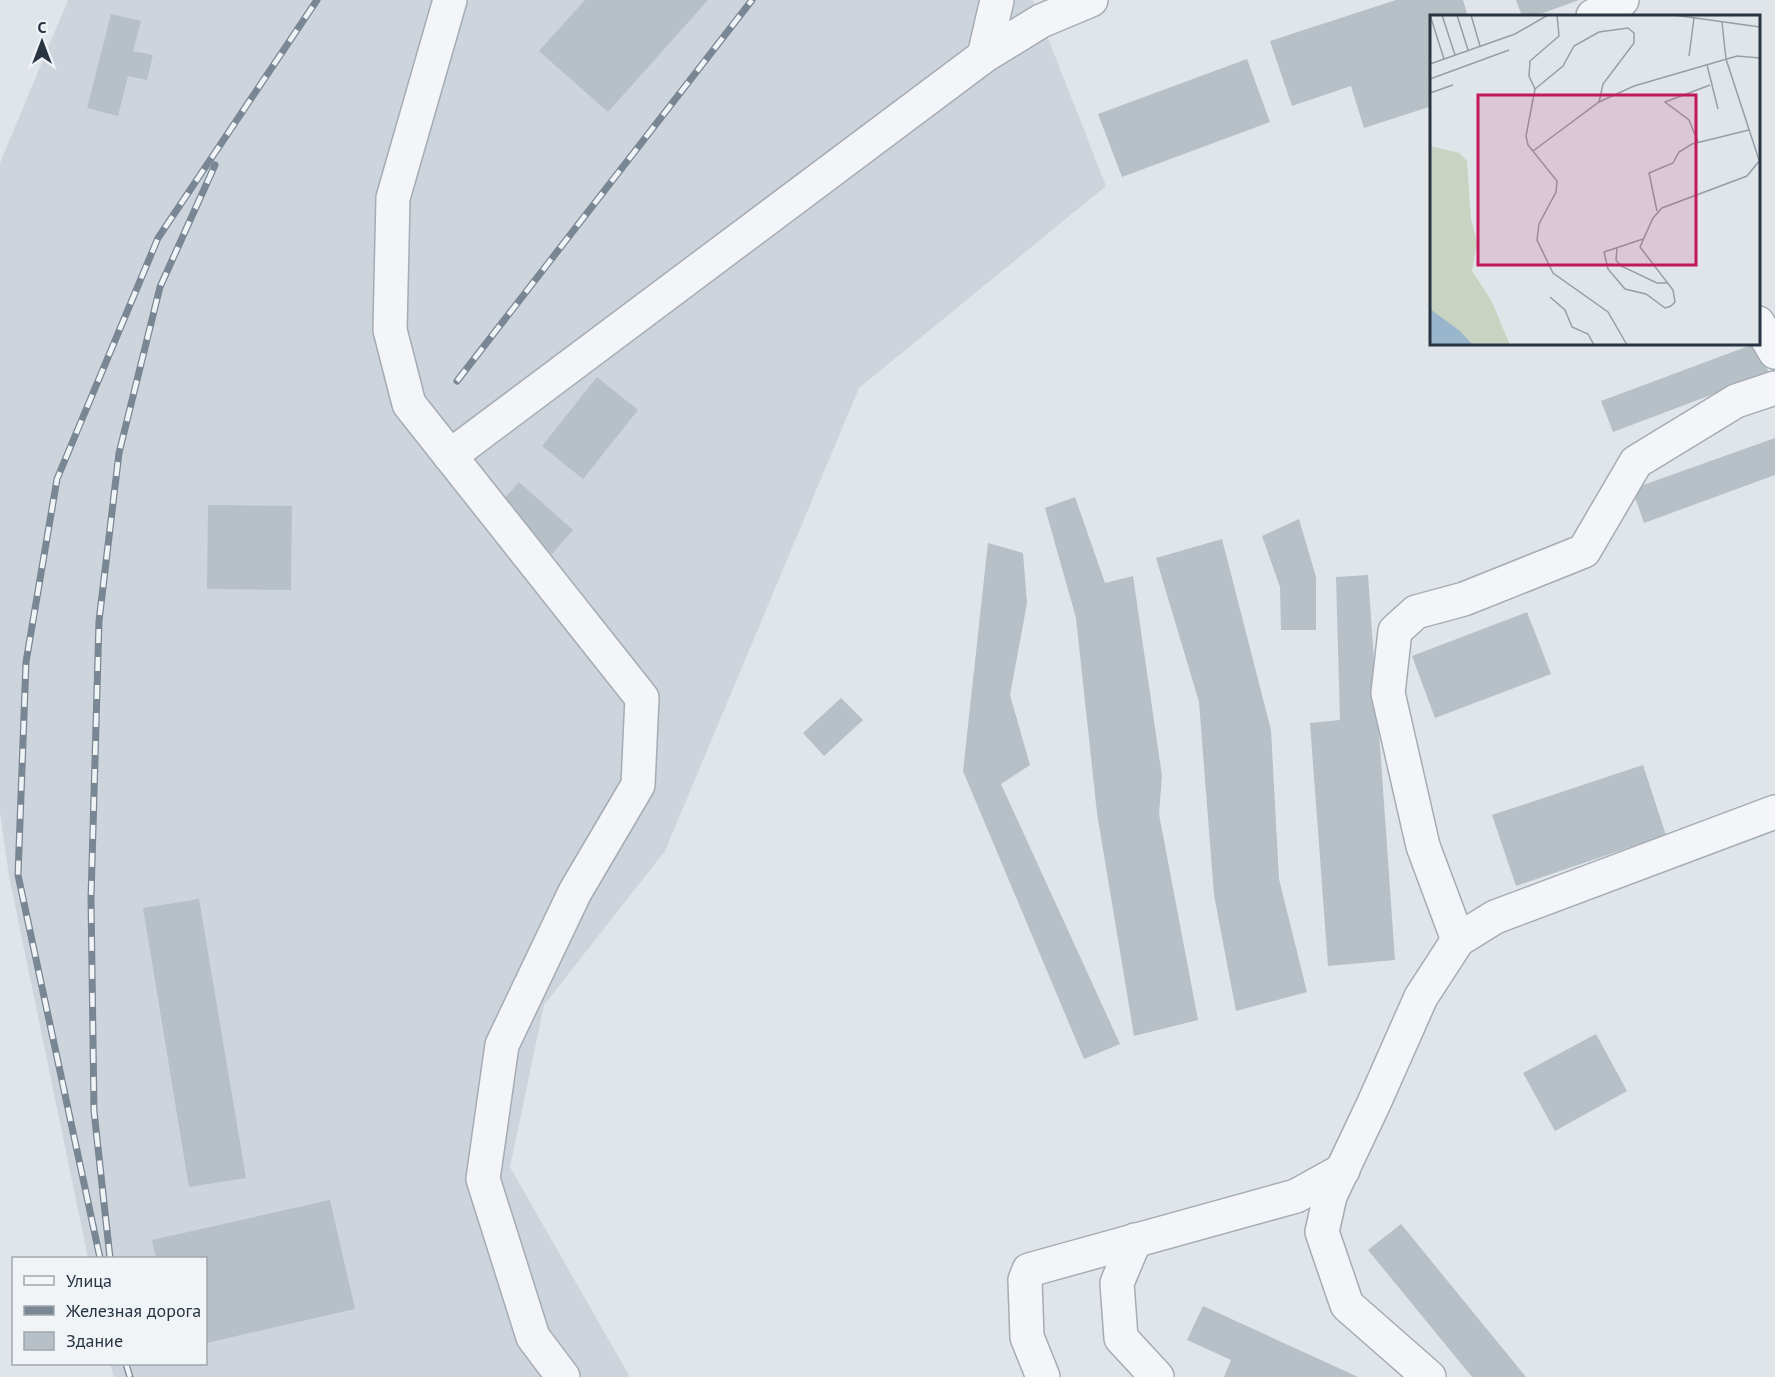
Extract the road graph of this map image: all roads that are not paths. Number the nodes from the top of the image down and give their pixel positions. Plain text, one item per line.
1 (450, 0) edge
2 (997, 0) edge
3 (1091, 0) edge
4 (1622, 0) edge
5 (1595, 15) edge
6 (984, 56) junction
7 (1760, 326) edge
8 (1775, 352) edge
9 (1775, 388) edge
10 (450, 456) junction
11 (1775, 812) edge
12 (1458, 940) junction
13 (1343, 1170) junction
14 (1135, 1240) junction
15 (563, 1377) edge
16 (1043, 1377) edge
17 (1157, 1377) edge
18 (1429, 1377) edge

1 - 10 street
2 - 6 street
3 - 6 street
4 - 5 street
6 - 10 street
7 - 8 street
9 - 12 street
10 - 15 street
11 - 12 street
12 - 13 street
13 - 14 street
13 - 18 street
14 - 16 street
14 - 17 street

